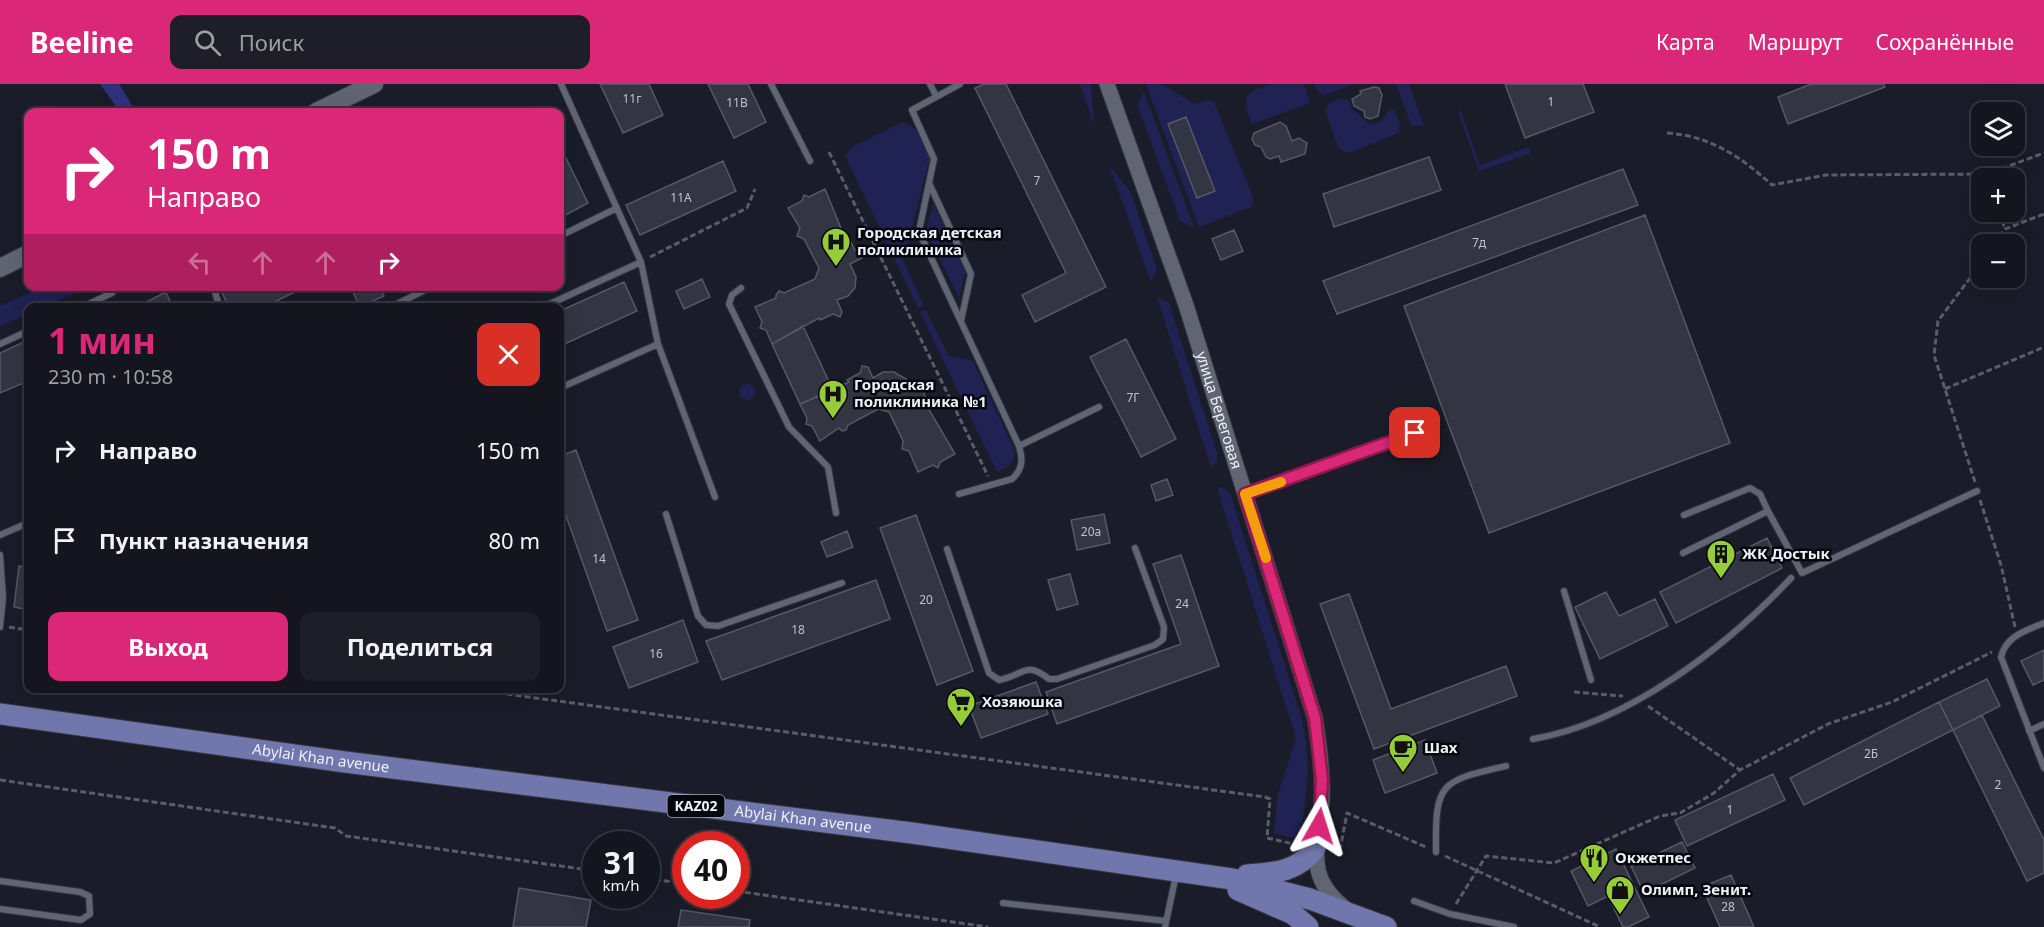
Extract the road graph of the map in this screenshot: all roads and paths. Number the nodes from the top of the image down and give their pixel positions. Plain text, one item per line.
1 (374, 84) edge
2 (561, 84) edge
3 (771, 84) edge
4 (930, 84) edge
5 (960, 84) edge
6 (1107, 84) edge
7 (936, 96) junction
8 (324, 108) edge
9 (1667, 133) dead end
10 (829, 152) dead end
11 (2044, 153) edge
12 (810, 161) dead end
13 (2003, 168) edge
14 (1971, 174) edge
15 (930, 185) junction
16 (755, 189) dead end
17 (615, 209) junction
18 (2044, 214) edge
19 (2003, 222) edge
20 (2005, 229) junction
21 (564, 234) edge
22 (2001, 234) edge
23 (24, 256) edge
24 (641, 262) junction
25 (0, 268) edge
26 (1971, 277) edge
27 (741, 288) dead end
28 (423, 291) edge
29 (112, 293) dead end
30 (91, 303) edge
31 (399, 303) edge
32 (552, 303) edge
33 (961, 321) junction
34 (24, 333) edge
35 (0, 344) edge
36 (658, 344) junction
37 (2044, 347) edge
38 (564, 386) edge
39 (1946, 389) junction
40 (1099, 407) dead end
41 (1415, 433) dead end
42 (1019, 446) junction
43 (992, 486) junction
44 (1977, 491) junction
45 (959, 494) dead end
46 (1245, 494) junction
47 (715, 497) dead end
48 (1768, 512) junction
49 (836, 513) dead end
50 (666, 514) dead end
51 (1684, 514) dead end
52 (24, 525) edge
53 (0, 535) edge
54 (1135, 548) dead end
55 (947, 549) dead end
56 (1683, 553) dead end
57 (0, 555) edge
58 (1791, 578) dead end
59 (842, 583) dead end
60 (1564, 591) dead end
61 (2044, 623) edge
62 (0, 627) edge
63 (24, 630) edge
64 (2017, 634) junction
65 (2004, 646) junction
66 (1592, 680) dead end
67 (1574, 692) dead end
68 (499, 693) edge
69 (1637, 698) junction
70 (0, 714) edge
71 (2044, 724) edge
72 (2029, 731) junction
73 (1533, 739) dead end
74 (1506, 766) dead end
75 (2044, 768) edge
76 (1740, 770) junction
77 (0, 780) edge
78 (1308, 847) junction
79 (1436, 852) junction
80 (1335, 854) dead end
81 (582, 869) edge
82 (1177, 871) junction
83 (1477, 872) junction
84 (1199, 874) junction
85 (0, 881) edge
86 (750, 893) edge
87 (1414, 901) dead end
88 (1003, 903) dead end
89 (0, 909) edge
90 (1450, 914) junction
91 (1356, 916) junction
92 (1165, 924) edge
93 (987, 927) edge
94 (1308, 927) edge
95 (1386, 927) edge
96 (1514, 927) edge
97 (1598, 927) edge

1 - 8 main road
2 - 17 lane
3 - 12 lane
4 - 7 lane
5 - 7 lane
6 - 46 street, улица Береговая
7 - 15 lane
9 - 14 path
10 - 43 path
11 - 13 path
15 - 33 lane
15 - 33 lane
16 - 24 path
17 - 21 lane
17 - 24 lane
18 - 20 path
19 - 20 path
20 - 22 path
23 - 25 main road
24 - 32 lane
24 - 36 lane
26 - 39 path
27 - 49 lane
28 - 31 lane
29 - 30 lane
33 - 42 lane
34 - 35 lane
36 - 38 lane
36 - 47 lane
37 - 39 path
39 - 44 path
40 - 42 lane
41 - 46 lane
42 - 43 lane
43 - 45 lane
44 - 48 lane
44 - 64 path
46 - 78 street, улица Береговая
48 - 51 lane
48 - 56 lane
50 - 59 lane
52 - 53 lane
54 - 55 lane
57 - 62 lane
58 - 69 lane
60 - 66 lane
61 - 64 lane
62 - 63 path
64 - 65 lane
65 - 72 lane
65 - 76 path
67 - 69 path
68 - 78 path
69 - 73 lane
69 - 76 path
70 - 82 highway, Abylai Khan avenue / KАZ02
71 - 72 lane
72 - 75 lane
74 - 79 lane
76 - 83 path
77 - 81 path
78 - 84 highway
78 - 91 street, улица Береговая
79 - 80 path
79 - 83 path
82 - 84 highway, Abylai Khan avenue / KАZ02
82 - 92 lane
83 - 90 path
83 - 97 path
84 - 91 highway, Abylai Khan avenue / KАZ02
84 - 94 highway
85 - 89 lane
86 - 93 path
87 - 90 lane
88 - 92 lane
90 - 96 lane
91 - 95 highway, Abylai Khan avenue / KАZ02

